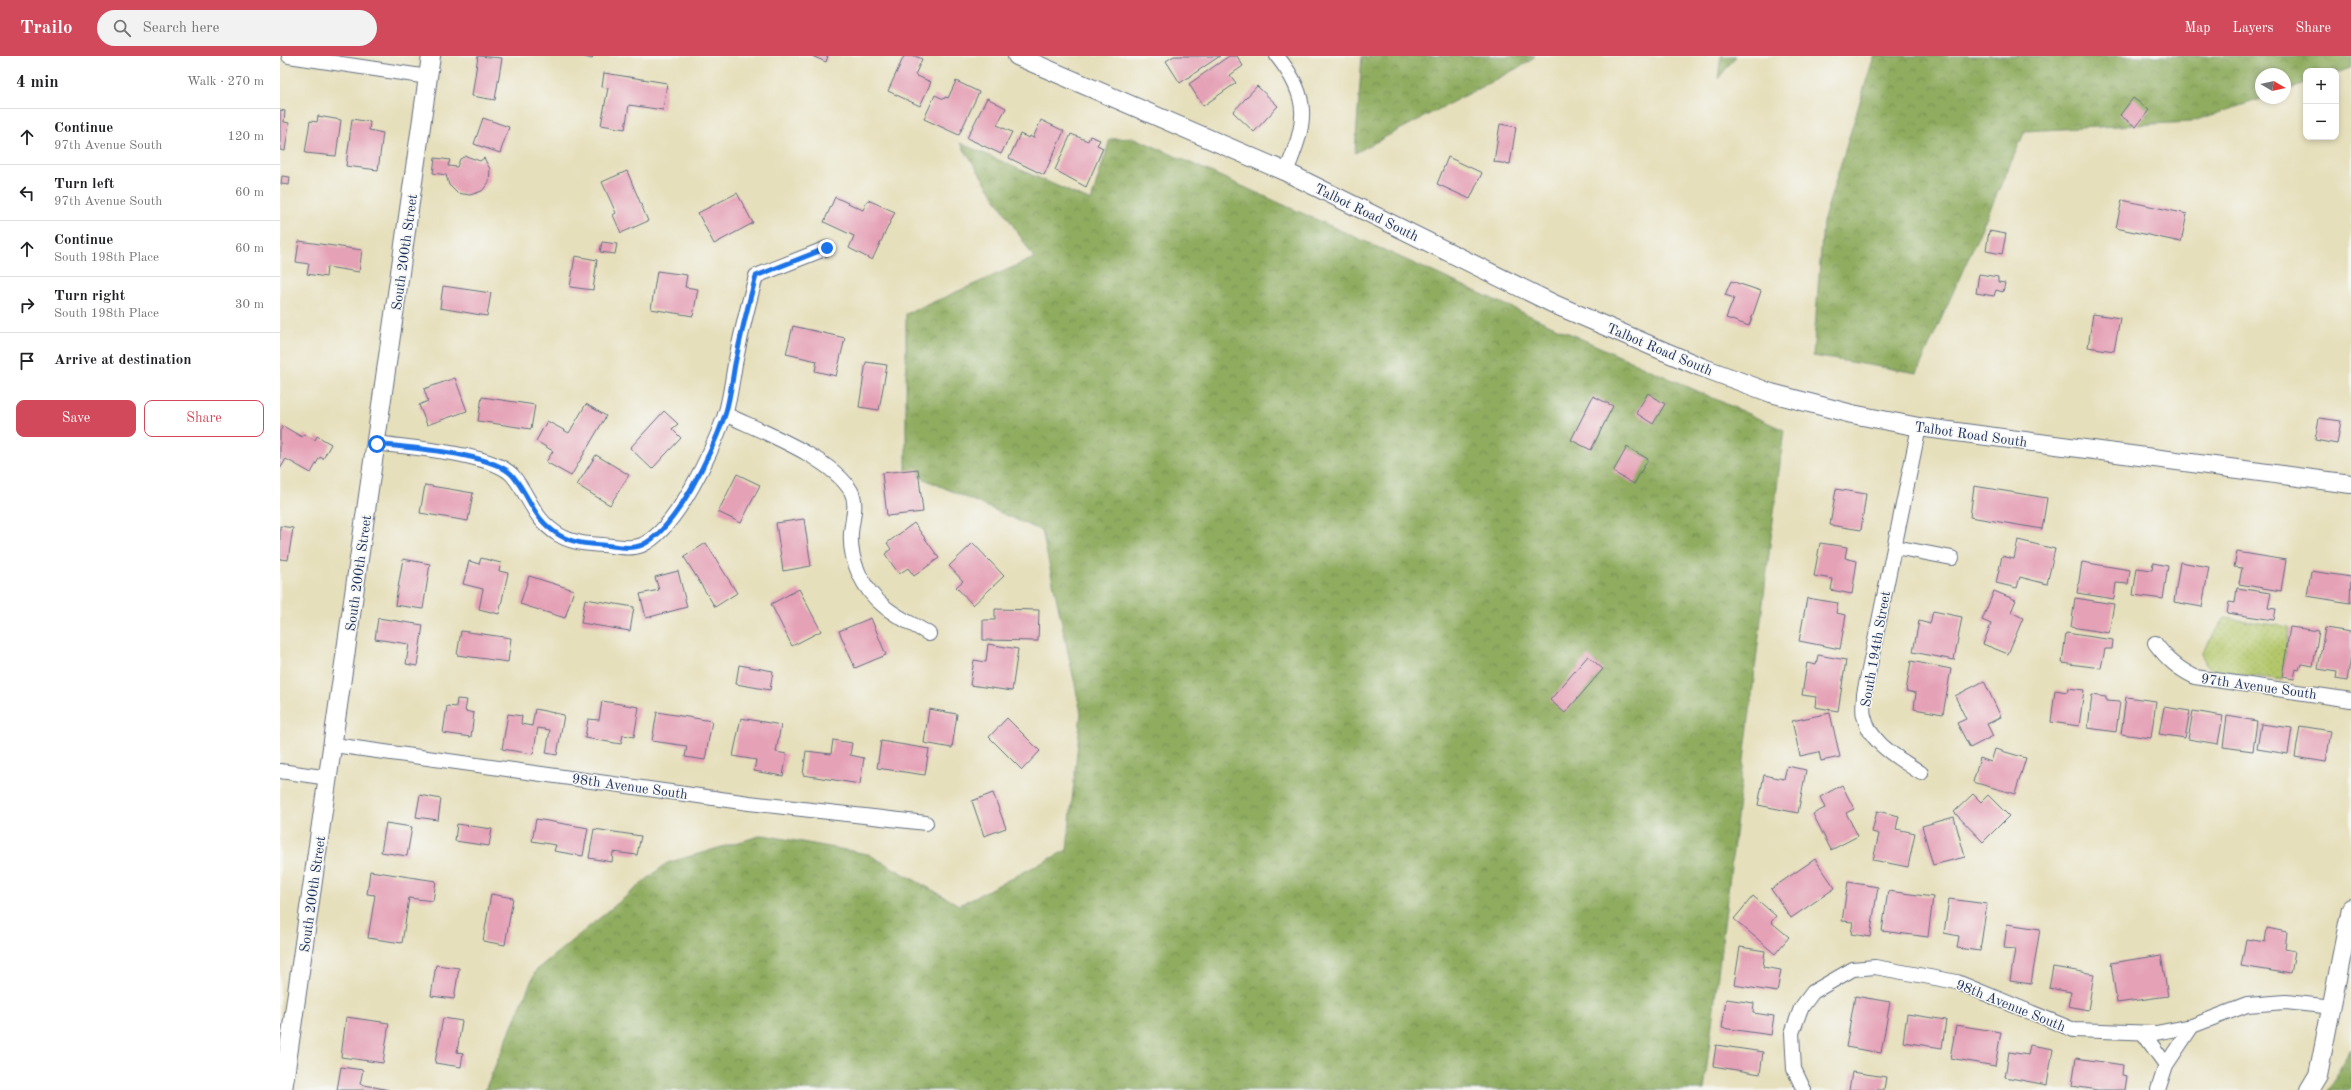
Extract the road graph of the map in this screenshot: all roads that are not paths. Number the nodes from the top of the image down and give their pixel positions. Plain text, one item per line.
1 (290, 56) edge
2 (431, 56) edge
3 (1017, 56) edge
4 (1277, 56) edge
5 (428, 77) junction
6 (1286, 172) junction
7 (827, 248) dead end
8 (725, 414) junction
9 (1919, 427) junction
10 (377, 444) junction
11 (2351, 484) edge
12 (1895, 547) junction
13 (1952, 558) dead end
14 (929, 634) dead end
15 (2155, 643) dead end
16 (2351, 700) edge
17 (334, 744) junction
18 (280, 771) edge
19 (1921, 773) dead end
20 (329, 778) junction
21 (926, 823) dead end
22 (2351, 908) edge
23 (2333, 1007) junction
24 (2192, 1026) junction
25 (2143, 1033) junction
26 (2166, 1065) junction
27 (283, 1090) edge
28 (1804, 1090) edge
29 (2158, 1090) edge
30 (2309, 1090) edge

1 - 5 street
2 - 5 street, South 200th Street
3 - 6 street, Talbot Road South
4 - 6 street
5 - 10 street, South 200th Street
6 - 9 street, Talbot Road South
7 - 8 street
8 - 10 street
8 - 14 street
9 - 11 street, Talbot Road South
9 - 12 street, South 194th Street
10 - 17 street, South 200th Street
12 - 13 street
12 - 19 street, South 194th Street
15 - 16 street, 97th Avenue South
17 - 20 street, South 200th Street
17 - 21 street, 98th Avenue South
18 - 20 street
20 - 27 street, South 200th Street
22 - 23 street
23 - 24 street, 98th Avenue South
23 - 30 street
24 - 25 street, 98th Avenue South
24 - 26 street
25 - 26 street
25 - 28 street, 98th Avenue South
26 - 29 street

